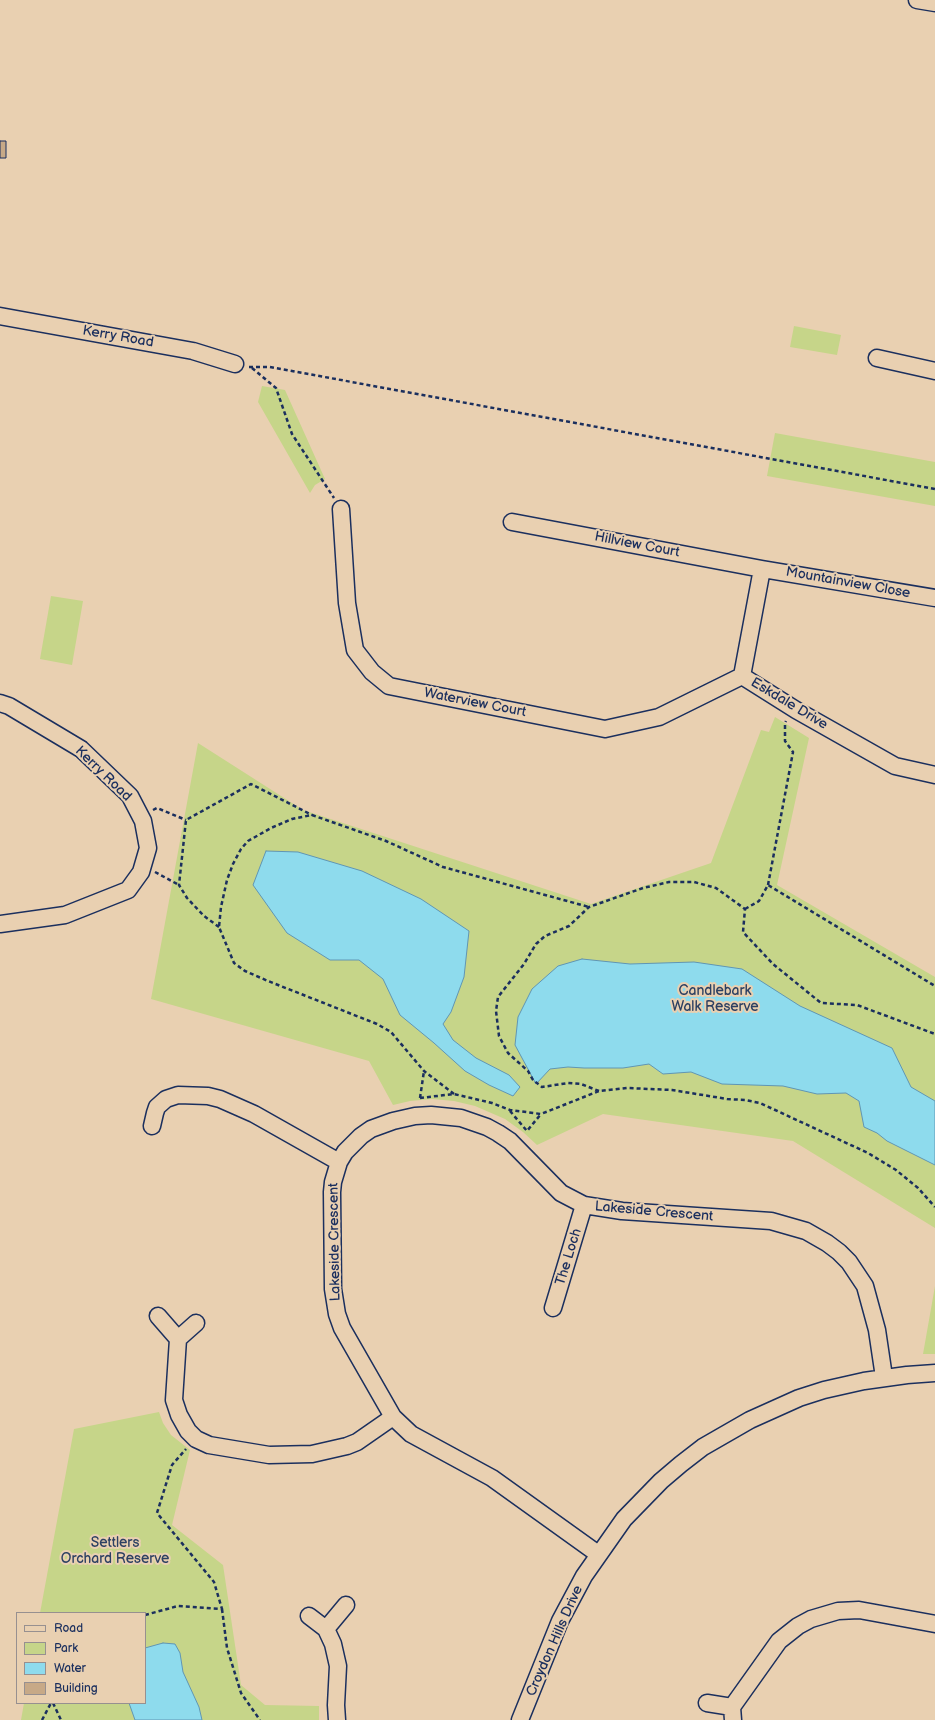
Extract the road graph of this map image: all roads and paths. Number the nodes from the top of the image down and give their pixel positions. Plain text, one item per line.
1 (917, 0) edge
2 (935, 4) edge
3 (0, 316) edge
4 (877, 358) dead end
5 (235, 364) joint
6 (251, 367) junction
7 (935, 371) edge
8 (935, 489) edge
9 (341, 509) joint
10 (512, 522) dead end
11 (762, 569) junction
12 (935, 598) edge
13 (742, 676) junction
14 (0, 703) edge
15 (796, 710) junction
16 (935, 775) edge
17 (312, 815) junction
18 (141, 816) junction
19 (186, 820) junction
20 (143, 863) junction
21 (179, 885) junction
22 (768, 885) junction
23 (589, 907) junction
24 (744, 909) junction
25 (0, 924) edge
26 (219, 927) junction
27 (935, 986) edge
28 (935, 1034) edge
29 (424, 1071) junction
30 (599, 1091) junction
31 (454, 1094) junction
32 (420, 1098) junction
33 (510, 1110) junction
34 (541, 1114) junction
35 (404, 1118) junction
36 (152, 1126) dead end
37 (339, 1162) junction
38 (584, 1206) junction
39 (935, 1207) edge
40 (553, 1308) dead end
41 (158, 1316) dead end
42 (196, 1323) dead end
43 (178, 1339) junction
44 (935, 1373) edge
45 (884, 1377) junction
46 (393, 1417) junction
47 (196, 1438) junction
48 (598, 1554) junction
49 (346, 1605) dead end
50 (222, 1609) junction
51 (146, 1615) edge
52 (309, 1616) dead end
53 (935, 1624) edge
54 (326, 1629) junction
55 (707, 1702) dead end
56 (51, 1704) edge
57 (52, 1704) edge
58 (732, 1713) edge
59 (42, 1720) edge
60 (60, 1720) edge
61 (260, 1720) edge
62 (337, 1720) edge
63 (520, 1720) edge

1 - 2 street
3 - 5 street, Kerry Road
4 - 7 street
5 - 6 path
6 - 8 path
6 - 9 path
9 - 13 street, Waterview Court
10 - 11 street, Hillview Court
11 - 12 street, Mountainview Close
11 - 13 street, Eskdale Drive
13 - 15 street, Eskdale Drive
14 - 18 street, Kerry Road
15 - 16 street, Eskdale Drive
15 - 22 path
17 - 19 path
17 - 23 path
17 - 26 path
18 - 19 path
18 - 20 street, Kerry Road
19 - 21 path
20 - 21 path
20 - 25 street, Kerry Road
21 - 26 path
22 - 24 path
22 - 27 path
23 - 24 path
23 - 30 path
24 - 28 path
26 - 29 path
29 - 31 path
29 - 32 path
30 - 34 path
30 - 39 path
31 - 32 path
31 - 33 path
32 - 35 path
33 - 34 path
33 - 34 path
35 - 37 street, Lakeside Crescent
35 - 38 street, Lakeside Crescent
36 - 37 street
37 - 46 street, Lakeside Crescent
38 - 40 street, The Loch
38 - 45 street, Lakeside Crescent
41 - 43 street
42 - 43 street
43 - 47 street
44 - 45 street, Croydon Hills Drive
45 - 48 street, Croydon Hills Drive
46 - 47 street
46 - 48 street, Lakeside Crescent
47 - 50 path
48 - 63 street, Croydon Hills Drive
49 - 54 street
50 - 51 path
50 - 61 path
52 - 54 street
53 - 58 street
54 - 62 street
55 - 58 street
56 - 59 path
57 - 60 path

